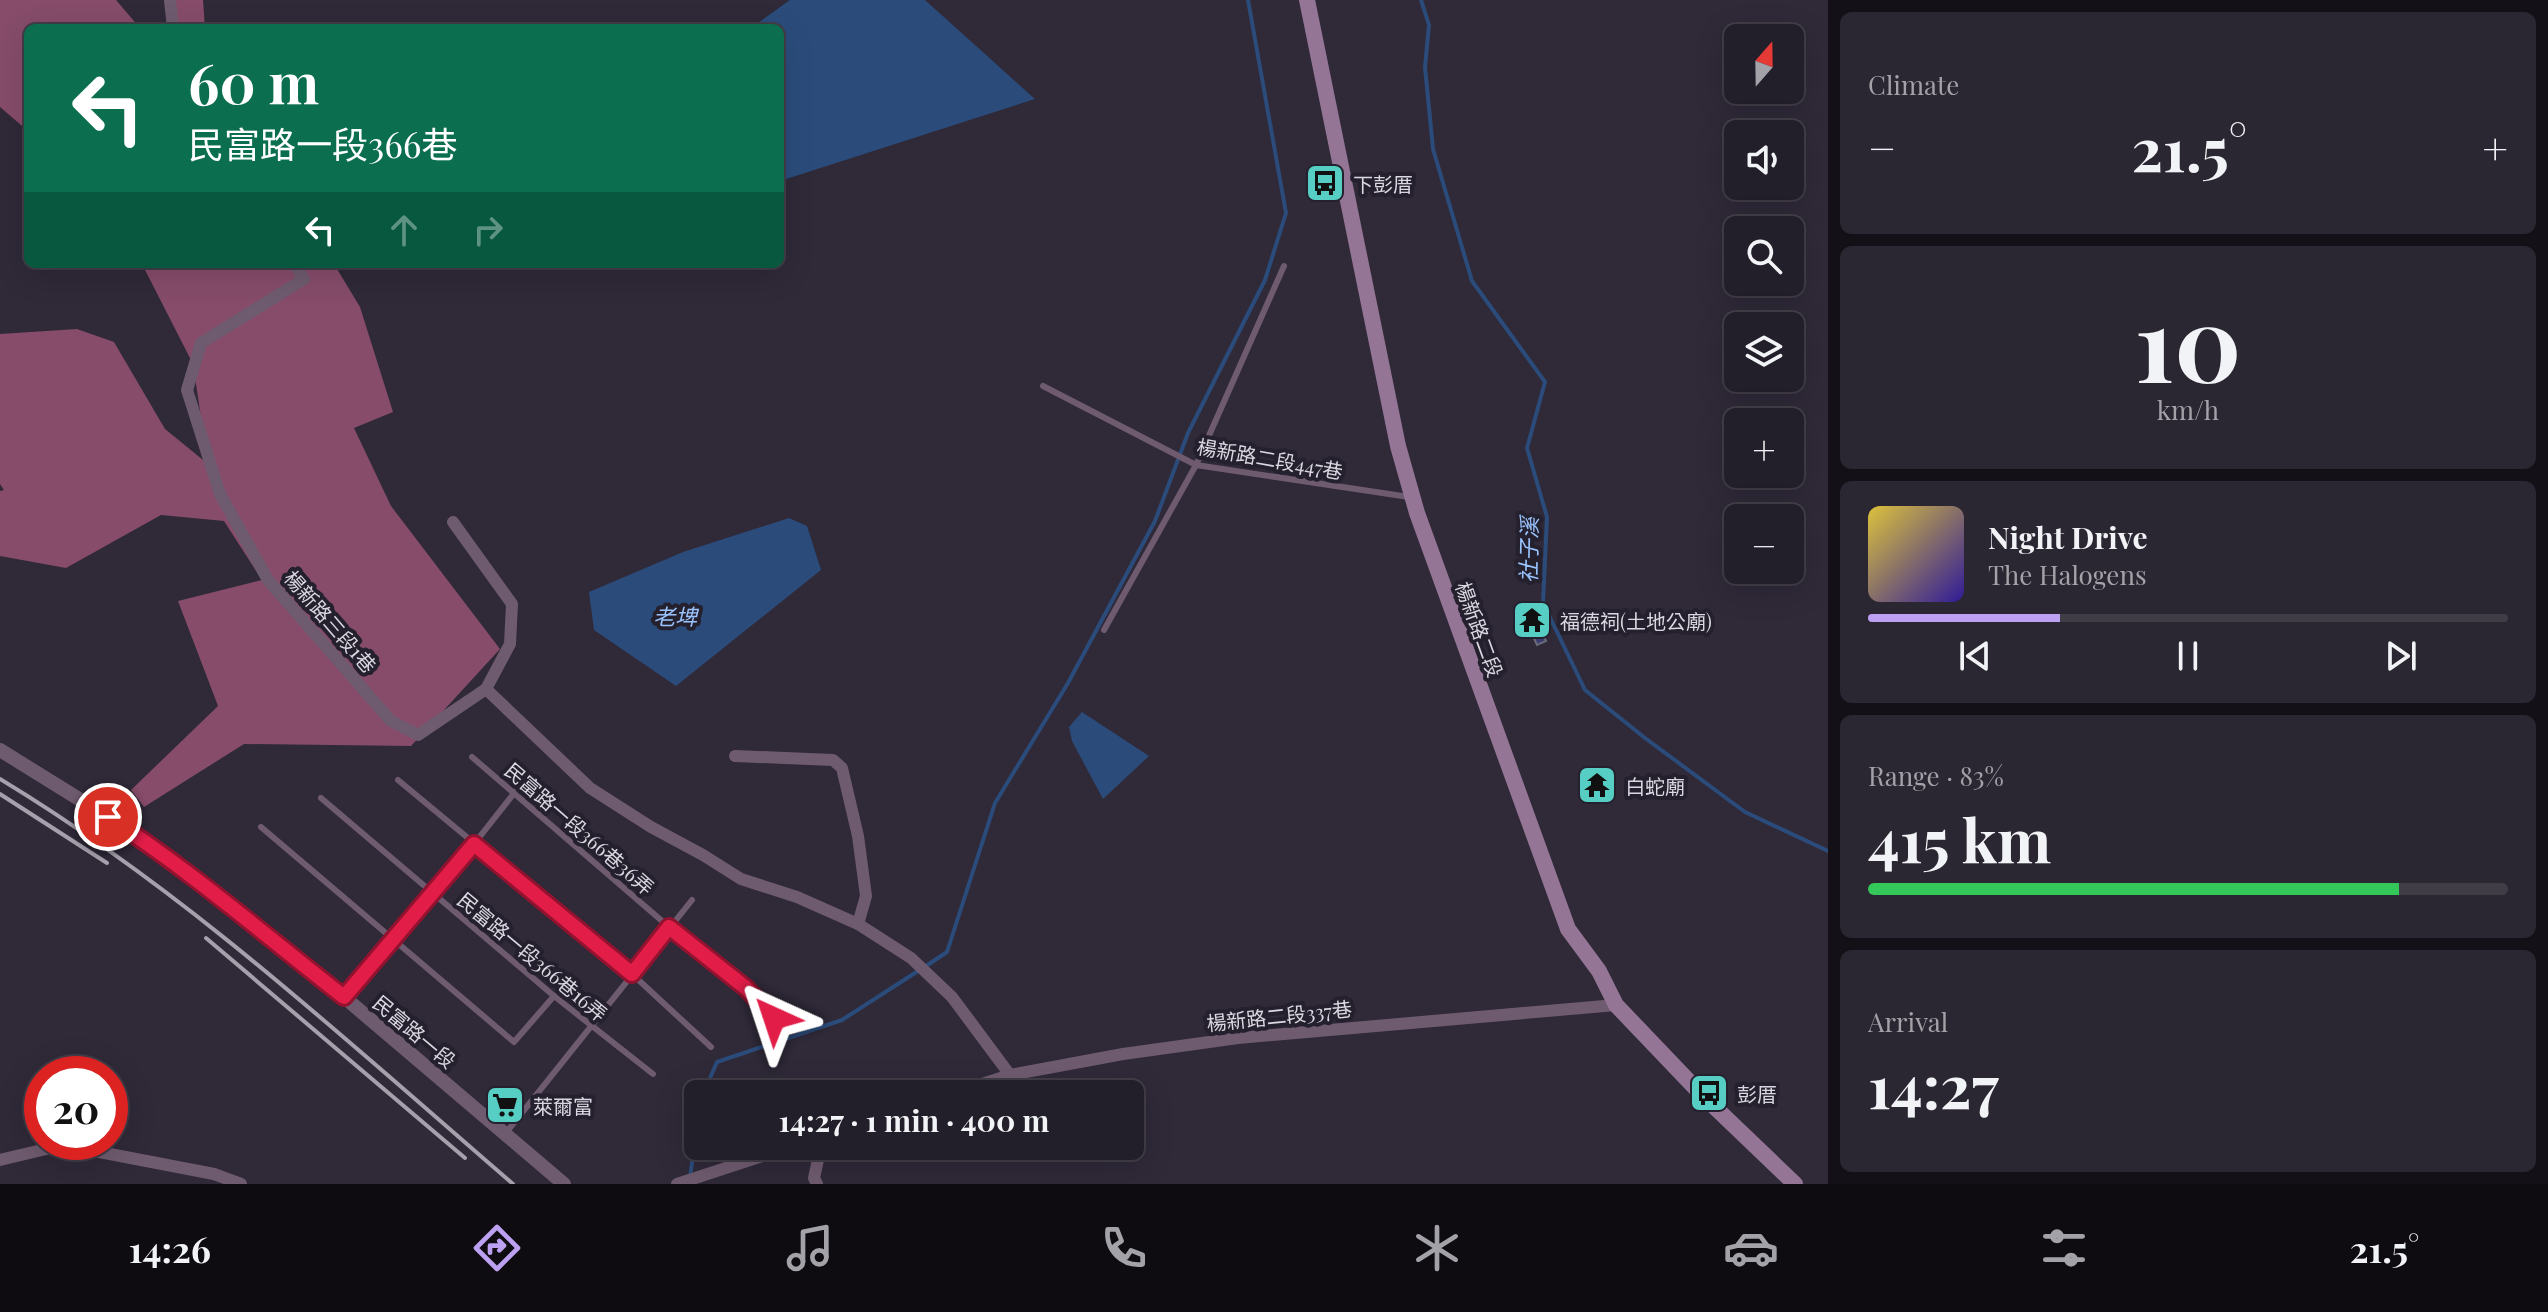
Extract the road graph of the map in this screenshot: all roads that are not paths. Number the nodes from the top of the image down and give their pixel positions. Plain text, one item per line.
1 (170, 0) edge
2 (1307, 0) edge
3 (173, 24) edge
4 (1284, 266) dead end
5 (297, 268) edge
6 (1043, 386) dead end
7 (1196, 465) junction
8 (1412, 497) junction
9 (453, 522) dead end
10 (1104, 630) dead end
11 (486, 689) junction
12 (0, 750) edge
13 (735, 756) dead end
14 (472, 757) dead end
15 (398, 780) dead end
16 (515, 792) junction
17 (321, 798) dead end
18 (261, 827) dead end
19 (474, 844) junction
20 (432, 893) junction
21 (692, 900) dead end
22 (858, 924) junction
23 (669, 927) junction
24 (393, 940) junction
25 (632, 974) junction
26 (554, 996) junction
27 (344, 997) junction
28 (1616, 1005) junction
29 (774, 1018) dead end
30 (591, 1025) junction
31 (711, 1047) dead end
32 (653, 1074) dead end
33 (1010, 1075) junction
34 (994, 1080) edge
35 (505, 1134) junction
36 (0, 1160) edge
37 (751, 1160) edge
38 (818, 1160) edge
39 (214, 1174) junction
40 (680, 1183) edge
41 (203, 1184) edge
42 (241, 1184) edge
43 (563, 1184) edge
44 (817, 1184) edge
45 (1795, 1184) edge

1 - 3 street
2 - 8 main road, 楊新路二段
4 - 7 lane
5 - 11 street, 楊新路三段1巷
6 - 7 lane, 楊新路二段447巷
7 - 8 lane, 楊新路二段447巷
7 - 10 lane
8 - 28 main road, 楊新路二段
9 - 11 street
11 - 22 street
12 - 27 street, 民富路一段
13 - 22 street
14 - 16 lane, 民富路一段366巷36弄
15 - 19 lane
16 - 19 lane
16 - 23 lane, 民富路一段366巷36弄
17 - 20 lane, 民富路一段366巷16弄
18 - 24 lane
19 - 20 lane
19 - 25 lane
20 - 24 lane
20 - 26 lane, 民富路一段366巷16弄
21 - 23 lane
22 - 33 street
23 - 25 lane
23 - 29 lane, 民富路一段366巷36弄
24 - 26 lane
24 - 27 lane
25 - 30 lane
25 - 31 lane
26 - 30 lane, 民富路一段366巷16弄
27 - 35 street, 民富路一段
28 - 33 street, 楊新路二段337巷
28 - 45 main road, 楊新路二段
30 - 32 lane, 民富路一段366巷16弄
30 - 35 lane
33 - 34 street, 楊新路二段337巷
35 - 43 street, 民富路一段
36 - 39 street
37 - 40 street
38 - 44 street
39 - 41 street
39 - 42 street

